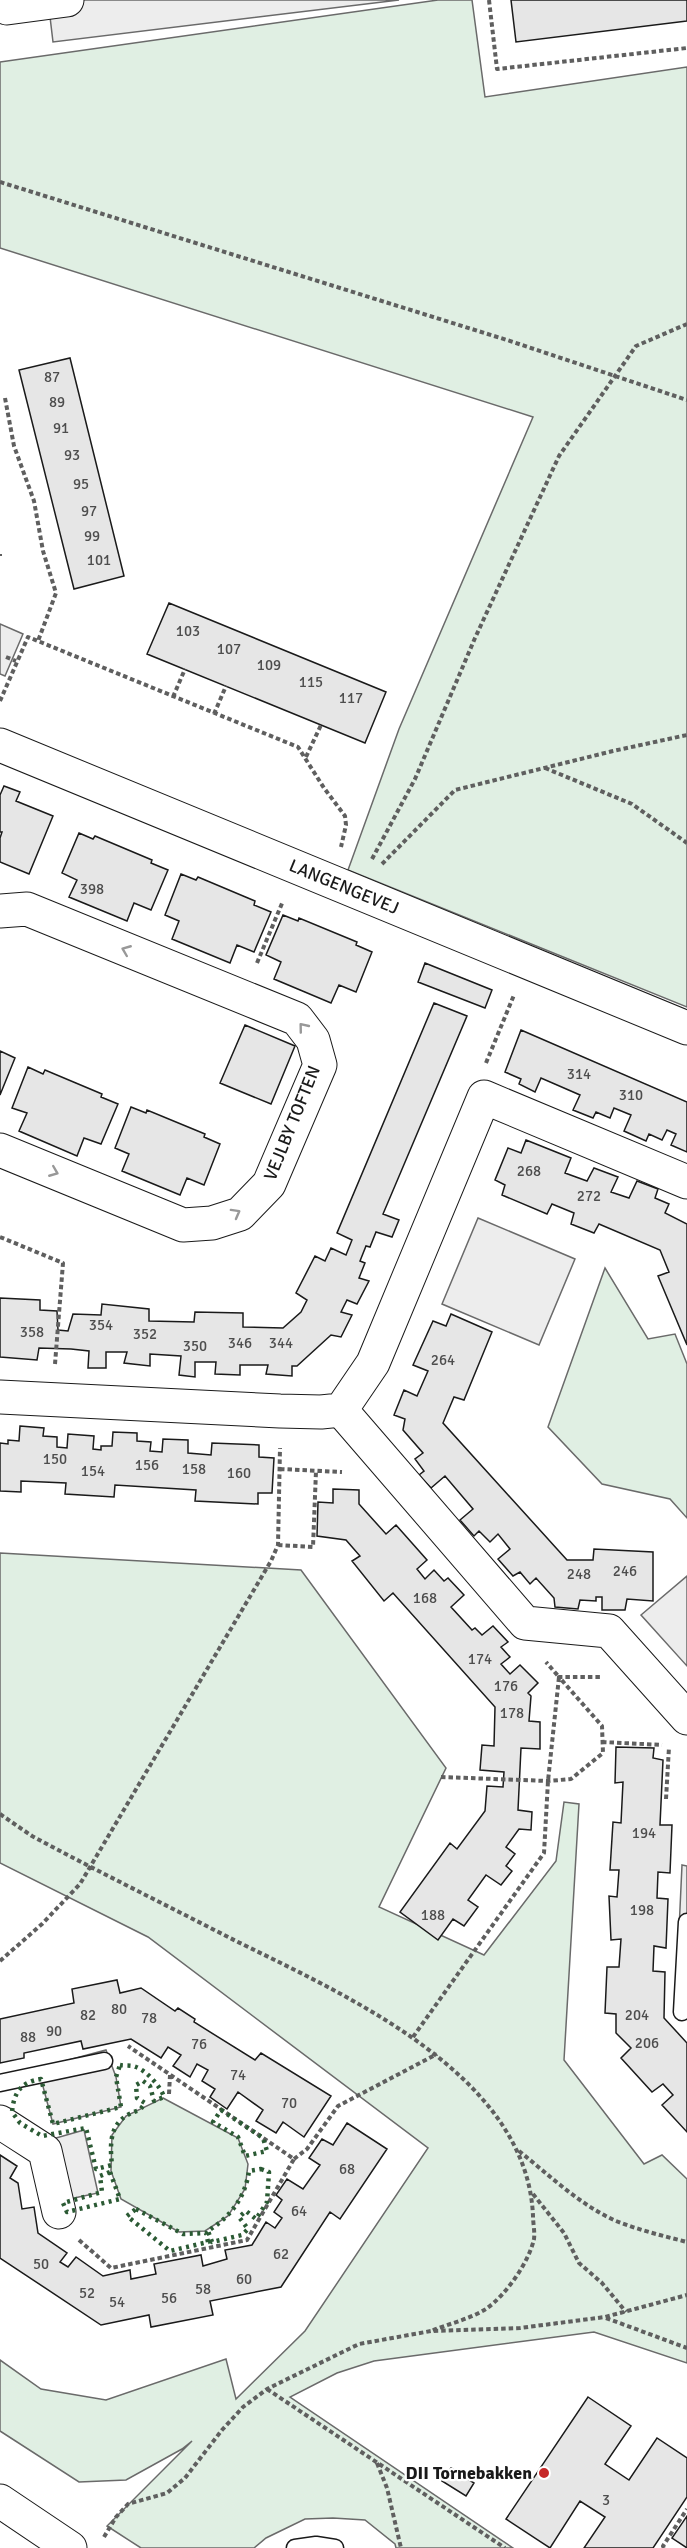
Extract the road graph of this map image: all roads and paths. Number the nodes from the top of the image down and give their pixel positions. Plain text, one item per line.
1 (6, 0) edge
2 (67, 0) edge
3 (489, 0) edge
4 (687, 48) edge
5 (0, 183) edge
6 (687, 324) edge
7 (613, 375) junction
8 (5, 398) dead end
9 (687, 400) edge
10 (38, 641) junction
11 (6, 657) dead end
12 (16, 661) junction
13 (185, 669) dead end
14 (226, 686) dead end
15 (173, 697) junction
16 (0, 701) edge
17 (214, 714) junction
18 (321, 725) dead end
19 (687, 735) edge
20 (0, 745) edge
21 (306, 757) junction
22 (545, 768) junction
23 (687, 843) edge
24 (297, 868) junction
25 (340, 886) junction
26 (0, 910) edge
27 (527, 963) junction
28 (243, 997) junction
29 (687, 1028) edge
30 (484, 1097) junction
31 (0, 1150) edge
32 (687, 1182) edge
33 (0, 1237) edge
34 (0, 1397) edge
35 (52, 1400) junction
36 (341, 1410) junction
37 (280, 1411) junction
38 (280, 1469) junction
39 (316, 1471) junction
40 (342, 1472) dead end
41 (278, 1545) junction
42 (525, 1623) junction
43 (645, 1672) junction
44 (559, 1677) junction
45 (682, 1732) edge
46 (602, 1742) junction
47 (441, 1777) dead end
48 (548, 1780) junction
49 (0, 1814) edge
50 (90, 1867) junction
51 (687, 1922) edge
52 (2, 1958) edge
53 (682, 2012) dead end
54 (413, 2037) junction
55 (437, 2055) junction
56 (104, 2061) joint
57 (170, 2074) junction
58 (0, 2083) edge
59 (169, 2094) dead end
60 (0, 2122) edge
61 (518, 2150) junction
62 (294, 2159) junction
63 (532, 2193) junction
64 (59, 2212) joint
65 (687, 2242) edge
66 (687, 2295) edge
67 (626, 2312) junction
68 (605, 2317) junction
69 (431, 2331) junction
70 (687, 2348) edge
71 (267, 2389) junction
72 (377, 2463) junction
73 (0, 2501) edge
74 (687, 2509) edge
75 (102, 2540) dead end
76 (70, 2548) edge
77 (296, 2548) edge
78 (335, 2548) edge
79 (400, 2548) edge
80 (505, 2548) edge
81 (664, 2548) edge

1 - 2 street
3 - 4 path
5 - 7 path
6 - 7 path
7 - 9 path
7 - 25 path
8 - 10 path
10 - 12 path
10 - 15 path
11 - 12 path
12 - 16 path
13 - 15 path
14 - 17 path
15 - 17 path
17 - 21 path
18 - 21 path
19 - 22 path
20 - 24 street, LANGENGEVEJ
21 - 25 path
22 - 23 path
22 - 25 path
24 - 25 street, LANGENGEVEJ
24 - 28 path
25 - 27 street, LANGENGEVEJ
28 -> 26 street, VEJLBY TOFTEN
27 - 29 street, LANGENGEVEJ
27 - 30 path
31 -> 28 street, VEJLBY TOFTEN
30 - 32 street
30 - 36 street
33 - 35 path
34 - 35 street
35 - 37 street
36 - 37 street
36 - 42 street
37 - 38 path
38 - 39 path
38 - 41 path
39 - 40 path
39 - 41 path
41 - 50 path
42 - 43 street
42 - 44 path
43 - 44 path
43 - 45 street
44 - 46 path
44 - 48 path
45 - 46 path
46 - 48 path
47 - 48 path
48 - 54 path
49 - 50 path
50 - 52 path
50 - 54 path
51 - 53 lane
54 - 55 path
55 - 61 path
55 - 62 path
56 - 57 path
56 - 58 lane
57 - 59 path
57 - 62 path
60 - 64 street
61 - 63 path
61 - 65 path
62 - 64 path
63 - 67 path
63 - 69 path
66 - 67 path
67 - 68 path
68 - 69 path
68 - 70 path
69 - 71 path
71 - 72 path
71 - 75 path
72 - 79 path
72 - 80 path
73 - 76 street
74 - 81 path
77 - 78 lane

